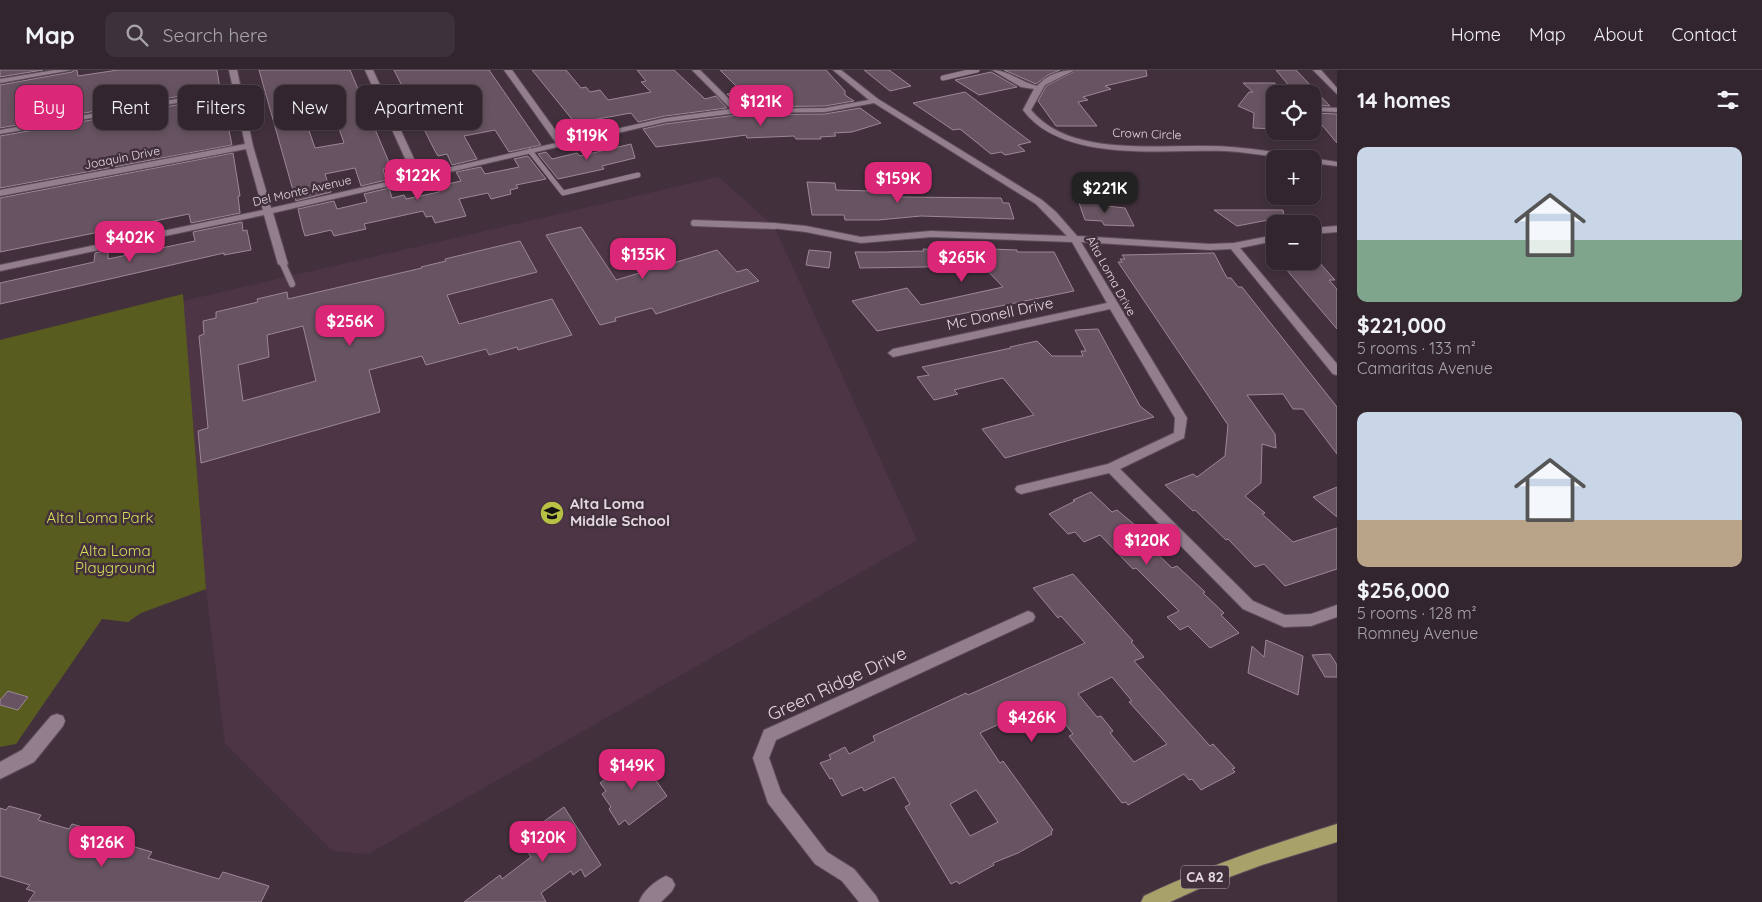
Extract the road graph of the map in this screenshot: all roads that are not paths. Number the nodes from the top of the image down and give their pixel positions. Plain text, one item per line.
1 (68, 70) edge
2 (233, 70) edge
3 (369, 70) edge
4 (508, 70) edge
5 (696, 70) edge
6 (837, 70) edge
7 (977, 70) edge
8 (996, 70) edge
9 (1071, 70) edge
10 (1317, 70) edge
11 (944, 78) dead end
12 (0, 81) edge
13 (237, 85) edge
14 (1037, 88) junction
15 (1337, 92) edge
16 (178, 101) edge
17 (875, 101) junction
18 (1321, 110) edge
19 (1337, 110) edge
20 (737, 111) junction
21 (246, 130) edge
22 (0, 132) edge
23 (560, 144) junction
24 (249, 146) junction
25 (530, 151) junction
26 (1266, 154) edge
27 (1321, 161) edge
28 (1337, 164) edge
29 (638, 175) dead end
30 (418, 177) junction
31 (0, 193) edge
32 (266, 212) junction
33 (694, 223) dead end
34 (774, 226) joint
35 (1337, 229) edge
36 (1321, 231) edge
37 (1076, 239) junction
38 (1266, 240) edge
39 (1234, 246) junction
40 (283, 264) joint
41 (0, 268) edge
42 (292, 284) dead end
43 (1113, 305) junction
44 (893, 353) dead end
45 (1337, 371) edge
46 (1111, 468) junction
47 (1021, 489) dead end
48 (1337, 612) edge
49 (1028, 617) dead end
50 (57, 721) dead end
51 (0, 771) edge
52 (1337, 834) edge
53 (666, 885) dead end
54 (648, 902) edge
55 (870, 902) edge
56 (1150, 902) edge

1 - 12 street
2 - 13 street
3 - 30 street
4 - 23 street
5 - 20 street
6 - 17 street, Alta Loma Drive
7 - 11 lane
8 - 14 street
9 - 14 street
10 - 15 street
14 - 26 street, Crown Circle
16 - 22 street
17 - 20 street, Del Monte Avenue
17 - 37 street, Alta Loma Drive
18 - 19 street
20 - 23 street, Del Monte Avenue
21 - 24 street
23 - 25 street, Del Monte Avenue
24 - 31 street, Joaquin Drive
24 - 32 street
25 - 29 lane
25 - 30 street, Del Monte Avenue
27 - 28 street
30 - 32 street, Del Monte Avenue
32 - 40 street
32 - 41 street, Del Monte Avenue
33 - 34 lane
34 - 37 street
35 - 36 street
37 - 39 street
37 - 43 street, Alta Loma Drive
38 - 39 street
39 - 45 street
40 - 42 lane
43 - 44 street, Mc Donell Drive
43 - 46 street, Alta Loma Drive
46 - 47 street, Alta Loma Drive
46 - 48 street
49 - 55 street, Green Ridge Drive
50 - 51 street
52 - 56 main road, CA 82
53 - 54 street

